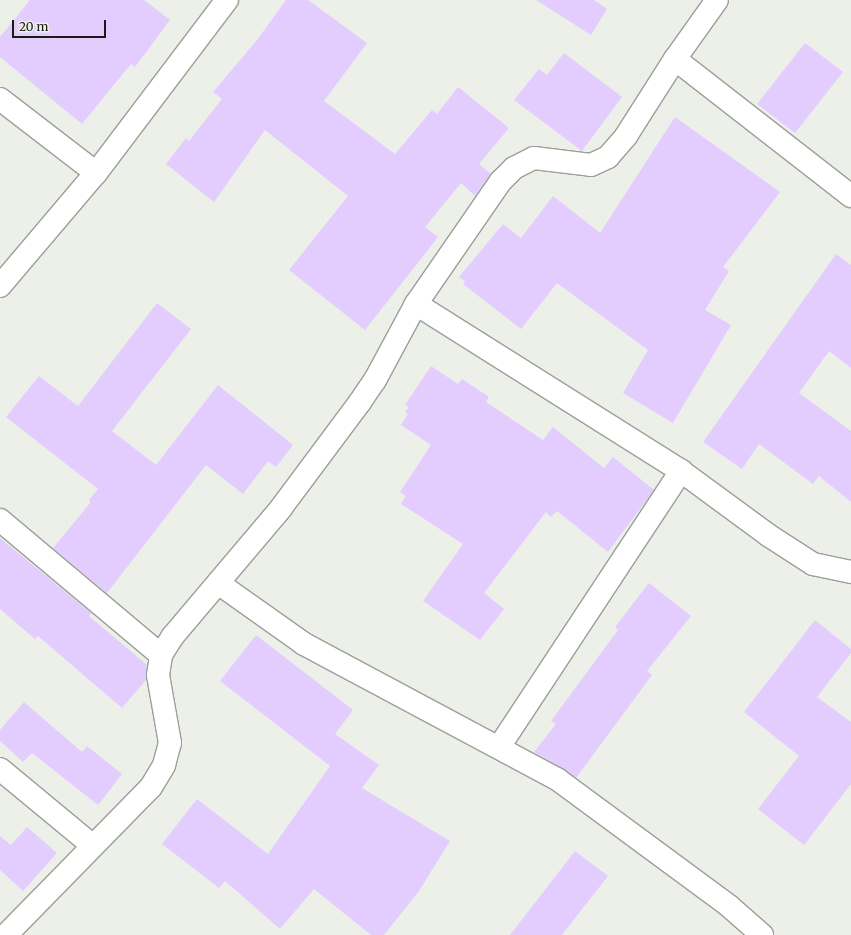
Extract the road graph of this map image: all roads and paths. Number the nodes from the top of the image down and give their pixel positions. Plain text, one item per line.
1 (227, 0) edge
2 (717, 0) edge
3 (675, 59) junction
4 (0, 99) edge
5 (96, 173) junction
6 (851, 196) edge
7 (0, 286) edge
8 (416, 304) junction
9 (681, 471) junction
10 (0, 520) edge
11 (851, 572) edge
12 (218, 583) junction
13 (161, 655) junction
14 (499, 747) junction
15 (0, 769) edge
16 (92, 845) junction
17 (6, 935) edge
18 (762, 935) edge

1 - 5 street
2 - 3 street
3 - 6 street
3 - 8 street
4 - 5 street
5 - 7 street
8 - 9 street
8 - 12 street
9 - 11 street
9 - 14 street
10 - 13 street
12 - 13 street
12 - 14 street
13 - 16 street
14 - 18 street
15 - 16 street
16 - 17 street

